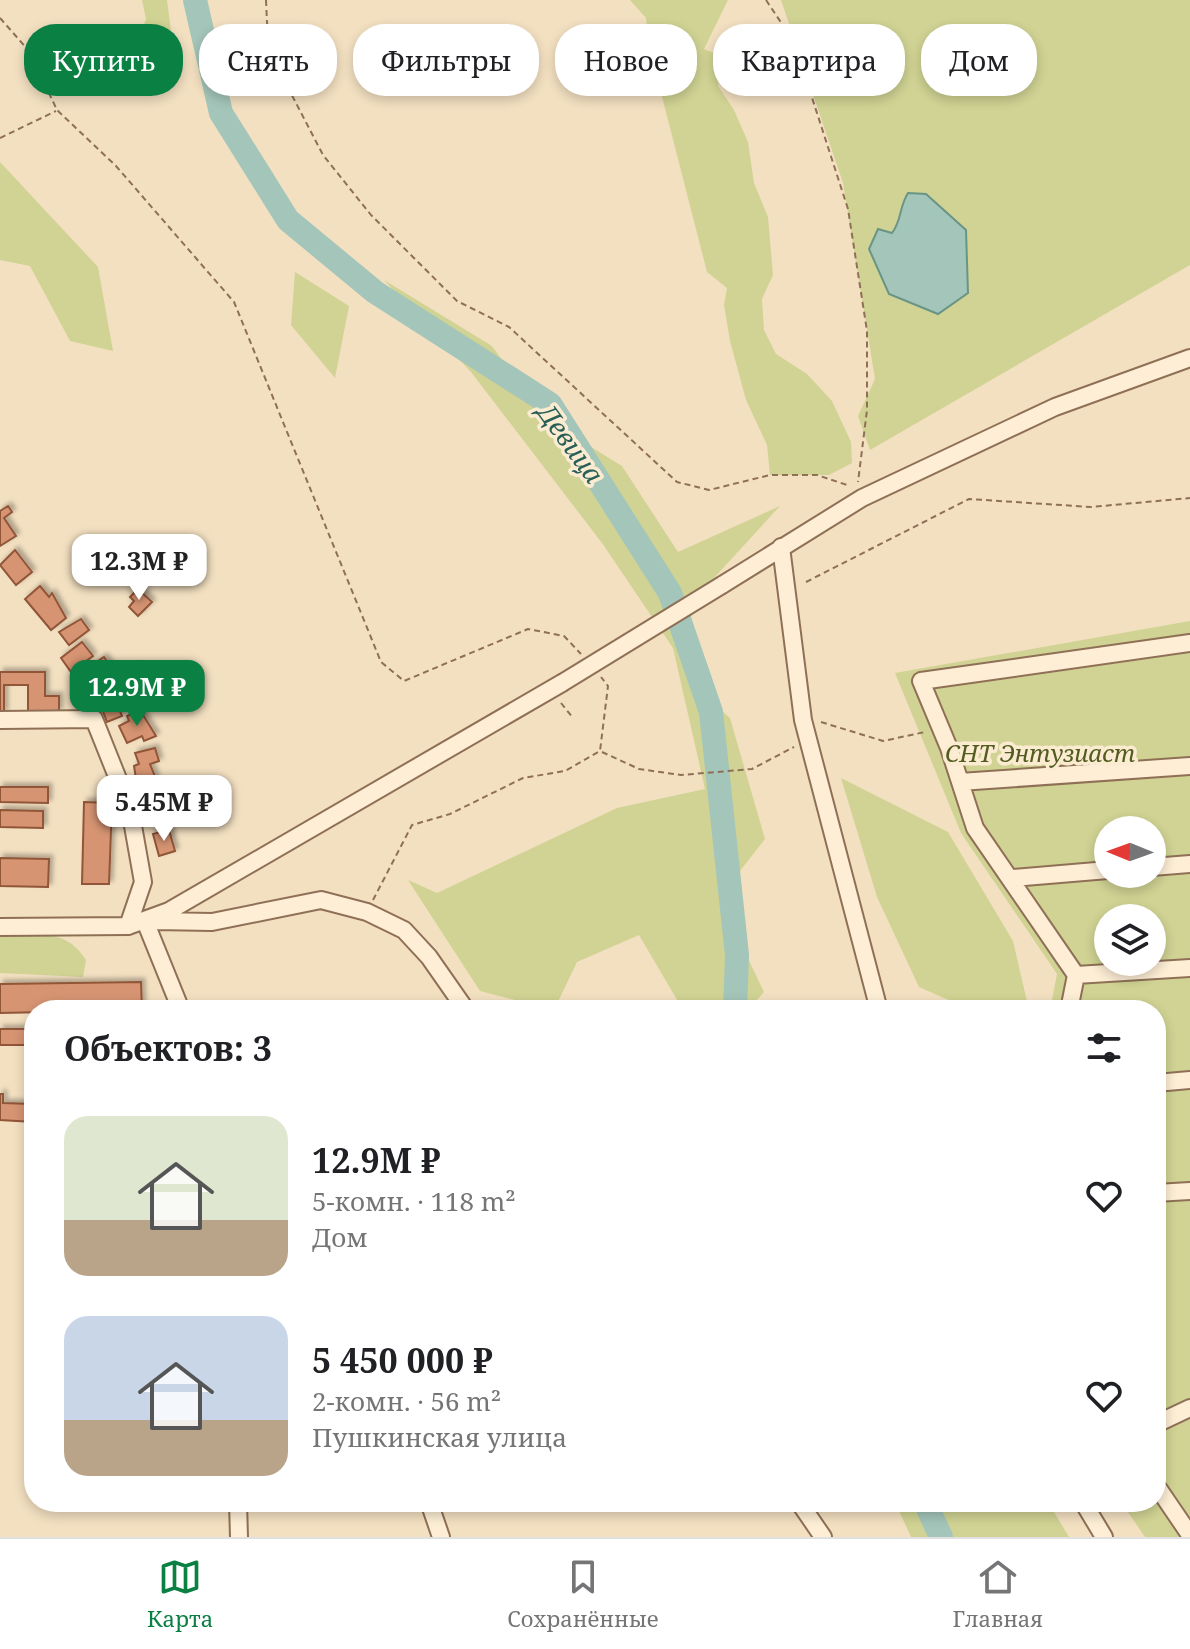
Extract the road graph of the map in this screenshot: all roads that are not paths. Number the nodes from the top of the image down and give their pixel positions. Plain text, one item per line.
1 (1190, 358) edge
2 (781, 547) junction
3 (1190, 643) edge
4 (0, 720) edge
5 (1190, 766) edge
6 (960, 782) junction
7 (1190, 864) edge
8 (1166, 866) edge
9 (1094, 871) edge
10 (1013, 878) junction
11 (145, 921) junction
12 (128, 926) junction
13 (0, 927) edge
14 (1190, 968) edge
15 (1076, 975) junction
16 (177, 1000) edge
17 (459, 1000) edge
18 (876, 1000) edge
19 (1071, 1000) edge
20 (1190, 1080) edge
21 (1166, 1082) edge
22 (1190, 1191) edge
23 (1166, 1192) edge
24 (1190, 1408) edge
25 (1166, 1419) edge
26 (1166, 1499) edge
27 (238, 1512) edge
28 (432, 1512) edge
29 (806, 1512) edge
30 (1089, 1512) edge
31 (1188, 1529) edge
32 (239, 1537) edge
33 (441, 1537) edge
34 (823, 1537) edge
35 (1104, 1537) edge

1 - 2 street
2 - 11 street, bridge
2 - 18 street
3 - 6 street
4 - 12 street
5 - 6 street
6 - 10 street
7 - 8 street
9 - 10 street
10 - 15 street
11 - 12 street
11 - 16 street
11 - 17 street
12 - 13 street
14 - 15 street
15 - 19 street
20 - 21 street
22 - 23 street
24 - 25 street
26 - 31 street
27 - 32 street
28 - 33 street
29 - 34 street
30 - 35 street

